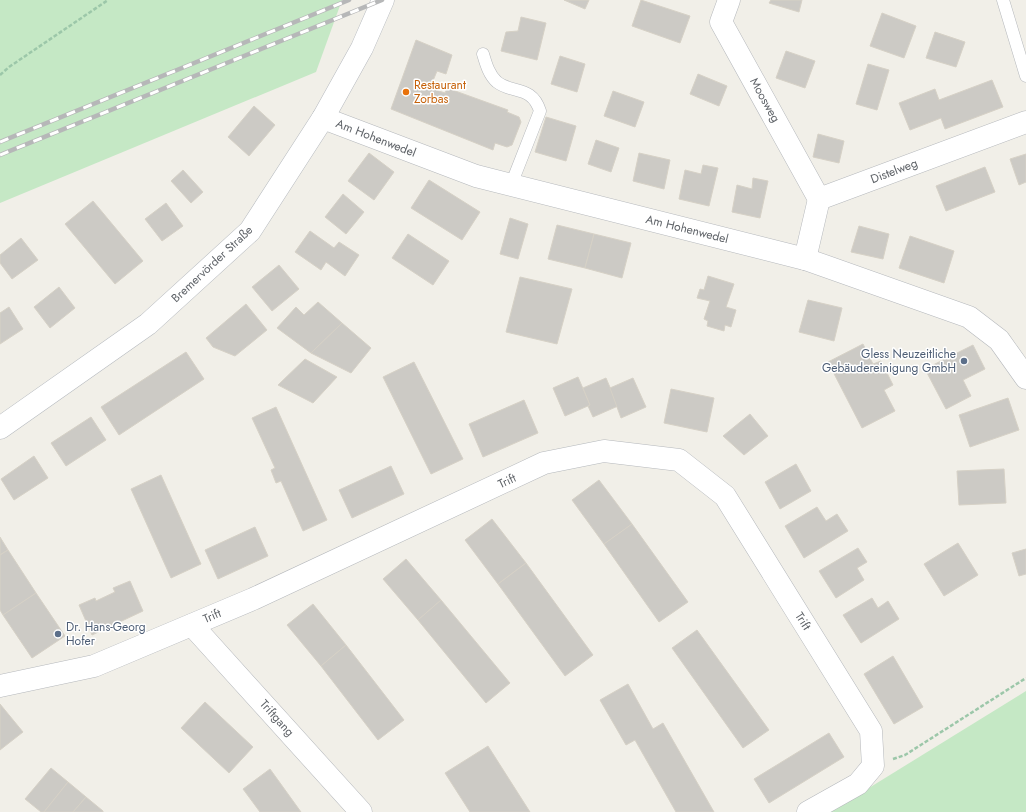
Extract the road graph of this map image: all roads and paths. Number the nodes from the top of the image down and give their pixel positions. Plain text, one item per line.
1 (108, 0) edge
2 (383, 0) edge
3 (729, 0) edge
4 (1002, 0) edge
5 (483, 54) dead end
6 (0, 75) edge
7 (1026, 76) edge
8 (323, 118) junction
9 (1026, 122) edge
10 (511, 185) junction
11 (819, 199) junction
12 (805, 259) junction
13 (1026, 378) edge
14 (0, 428) edge
15 (192, 625) junction
16 (1026, 678) edge
17 (0, 686) edge
18 (873, 766) junction
19 (361, 812) edge
20 (808, 812) edge

1 - 6 path
2 - 8 street, Bremervörder Straße
3 - 11 street, Moosweg
4 - 7 lane
5 - 10 lane
8 - 10 street, Am Hohenwedel
8 - 14 street, Bremervörder Straße
9 - 11 street, Distelweg
10 - 12 street, Am Hohenwedel
11 - 12 street
12 - 13 street, Am Hohenwedel
15 - 17 street, Trift
15 - 18 street, Trift
15 - 19 street, Triftgang
16 - 18 path
18 - 20 street

